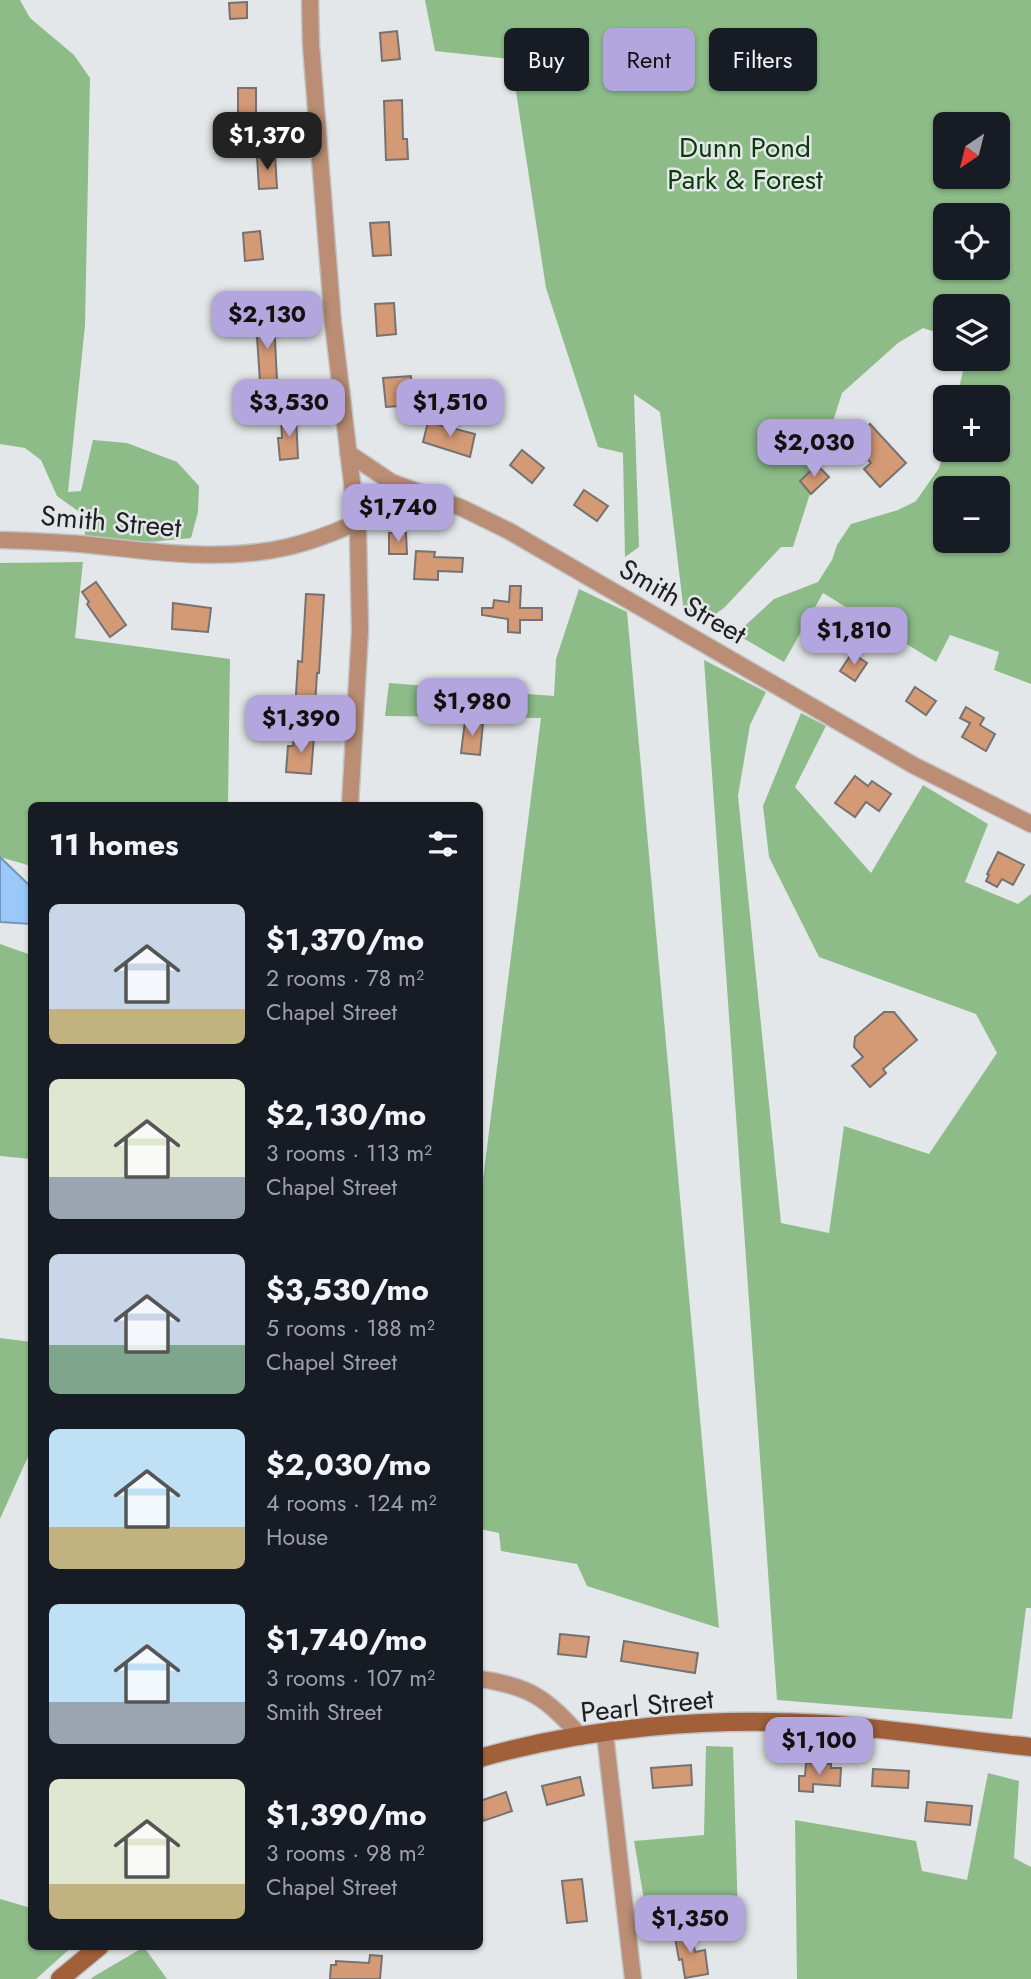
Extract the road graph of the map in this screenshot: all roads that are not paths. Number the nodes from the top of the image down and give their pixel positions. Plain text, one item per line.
1 (310, 0) edge
2 (348, 453) junction
3 (416, 492) junction
4 (356, 523) junction
5 (0, 540) edge
6 (350, 802) edge
7 (1031, 824) edge
8 (483, 1680) edge
9 (605, 1734) junction
10 (581, 1737) junction
11 (1031, 1747) edge
12 (483, 1757) edge
13 (95, 1950) edge
14 (60, 1979) edge
15 (633, 1979) edge

1 - 2 street
2 - 3 street, Smith Street
2 - 4 street
3 - 4 street, Smith Street
3 - 7 street, Smith Street
4 - 5 street, Smith Street
4 - 6 street
8 - 10 street
9 - 10 main road, Pearl Street
9 - 11 main road, Pearl Street
9 - 15 street
10 - 12 main road, Pearl Street
13 - 14 main road

